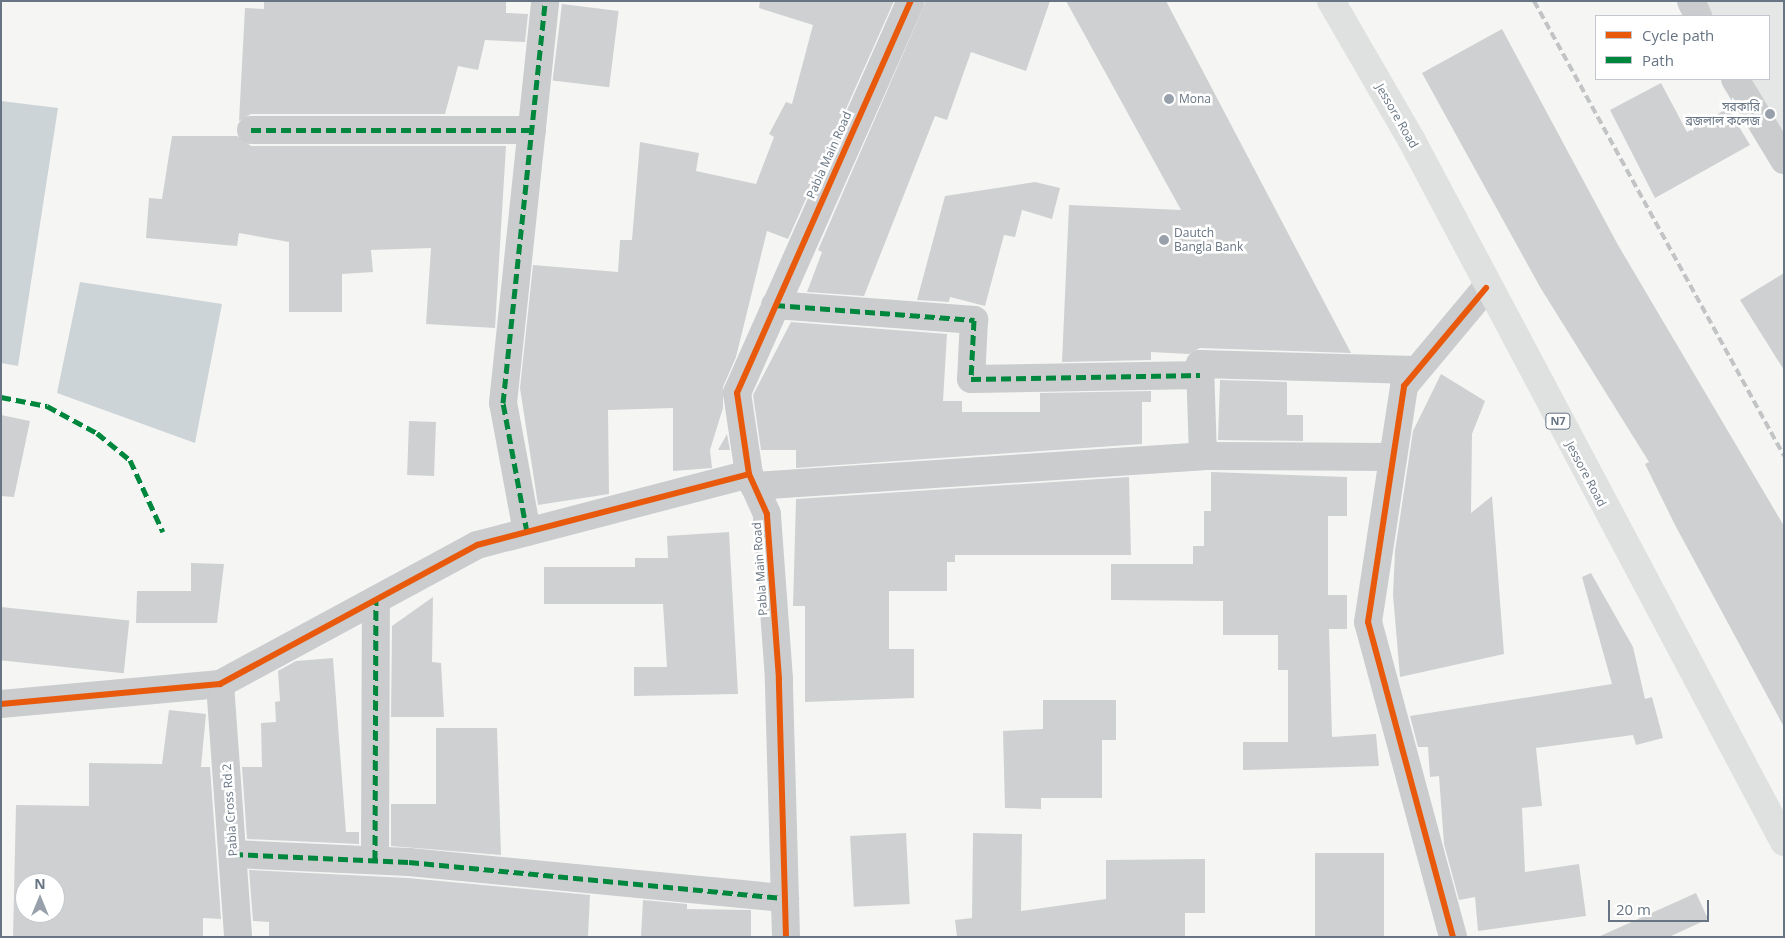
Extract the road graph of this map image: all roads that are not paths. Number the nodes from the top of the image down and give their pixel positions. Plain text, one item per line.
1 (544, 1) edge
2 (911, 1) edge
3 (1331, 1) edge
4 (1691, 1) edge
5 (1698, 15) edge
6 (1736, 80) edge
7 (251, 130) dead end
8 (532, 130) junction
9 (1782, 153) edge
10 (1486, 288) junction
11 (775, 305) junction
12 (1414, 370) junction
13 (1200, 375) junction
14 (1203, 456) junction
15 (1393, 458) junction
16 (752, 480) junction
17 (527, 532) junction
18 (376, 600) junction
19 (220, 684) junction
20 (1, 704) edge
21 (1784, 842) edge
22 (233, 854) junction
23 (375, 860) junction
24 (785, 898) junction
25 (238, 937) edge
26 (786, 937) edge
27 (1453, 937) edge

1 - 8 street
2 - 11 street, Pabla Main Road
3 - 10 highway, Jessore Road / N7
4 - 5 street
6 - 9 street
7 - 8 street
8 - 17 street
10 - 12 street
10 - 21 highway, Jessore Road / N7
11 - 13 street
11 - 16 street, Pabla Main Road
12 - 13 street
12 - 15 street
13 - 14 street
14 - 15 street
14 - 16 street
15 - 27 street
16 - 17 street
16 - 24 street, Pabla Main Road
17 - 18 street
18 - 19 street
18 - 23 street
19 - 20 street
19 - 22 street, Pabla Cross Rd 2
22 - 23 street
22 - 25 street, Pabla Cross Rd 2
23 - 24 street
24 - 26 street, Pabla Main Road

